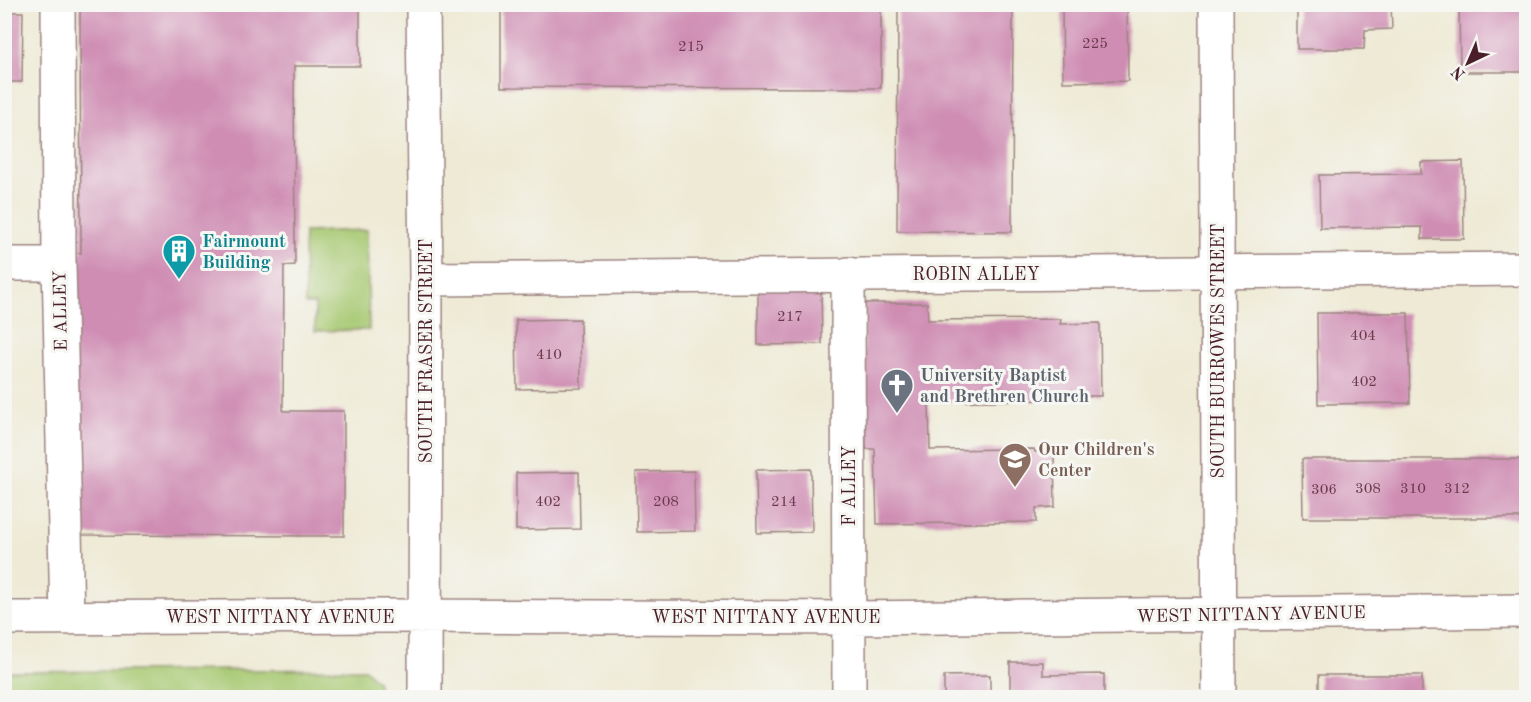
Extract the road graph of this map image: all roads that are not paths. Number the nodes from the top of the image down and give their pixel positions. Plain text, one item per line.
1 (58, 4) edge
2 (423, 4) edge
3 (1216, 4) edge
4 (4, 264) edge
5 (59, 264) junction
6 (1527, 269) edge
7 (1219, 272) junction
8 (848, 274) junction
9 (426, 279) junction
10 (1527, 611) edge
11 (1219, 614) junction
12 (425, 616) junction
13 (4, 618) edge
14 (67, 618) junction
15 (850, 618) junction
16 (425, 698) edge
17 (849, 698) edge
18 (1219, 698) edge

1 - 5 street, E ALLEY
2 - 9 street, SOUTH FRASER STREET
3 - 7 street, SOUTH BURROWES STREET
4 - 5 street
5 - 14 street, E ALLEY
6 - 7 street, ROBIN ALLEY
7 - 8 street, ROBIN ALLEY
7 - 11 street, SOUTH BURROWES STREET
8 - 9 street, ROBIN ALLEY
8 - 15 street, F ALLEY
9 - 12 street, SOUTH FRASER STREET
10 - 11 street, WEST NITTANY AVENUE
11 - 15 street, WEST NITTANY AVENUE
11 - 18 street, SOUTH BURROWES STREET
12 - 14 street, WEST NITTANY AVENUE
12 - 15 street, WEST NITTANY AVENUE
12 - 16 street, SOUTH FRASER STREET
13 - 14 street, WEST NITTANY AVENUE
15 - 17 street, F ALLEY

